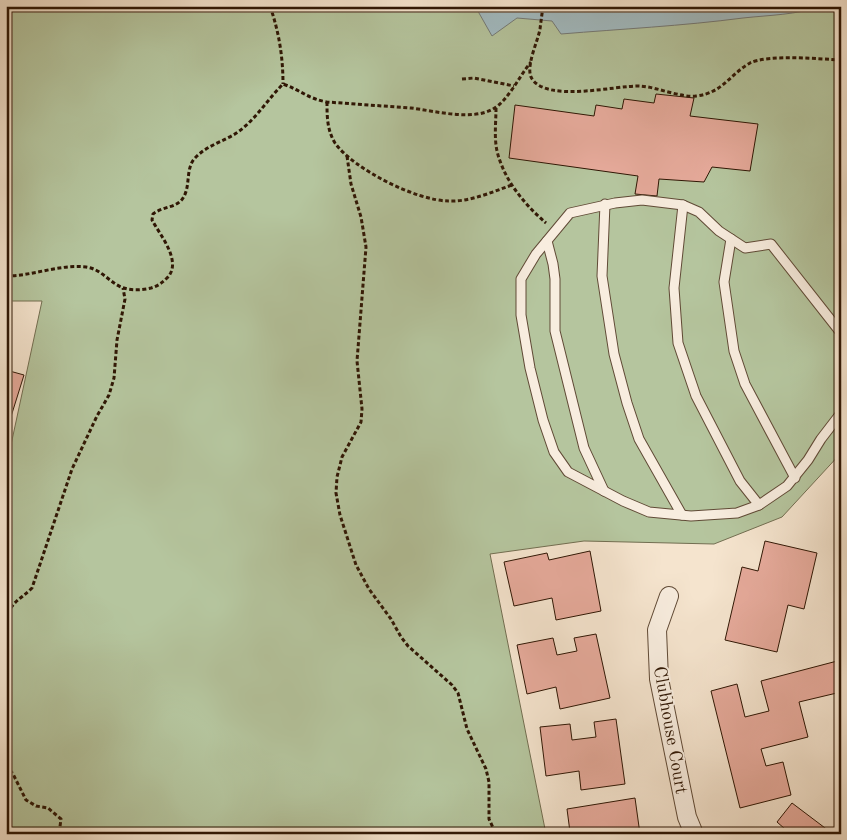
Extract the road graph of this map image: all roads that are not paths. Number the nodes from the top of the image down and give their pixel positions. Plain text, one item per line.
1 (606, 204) junction
2 (683, 205) junction
3 (731, 239) junction
4 (547, 241) junction
5 (841, 333) edge
6 (841, 414) edge
7 (795, 478) junction
8 (605, 492) junction
9 (759, 505) junction
10 (682, 515) junction
11 (669, 596) dead end
12 (694, 834) edge

1 - 2 lane
1 - 4 lane
1 - 10 lane
2 - 3 lane
2 - 9 lane
3 - 5 lane
3 - 7 lane
4 - 8 lane
4 - 8 lane
6 - 7 lane
7 - 9 lane
8 - 10 lane
9 - 10 lane
11 - 12 street, Clubhouse Court

